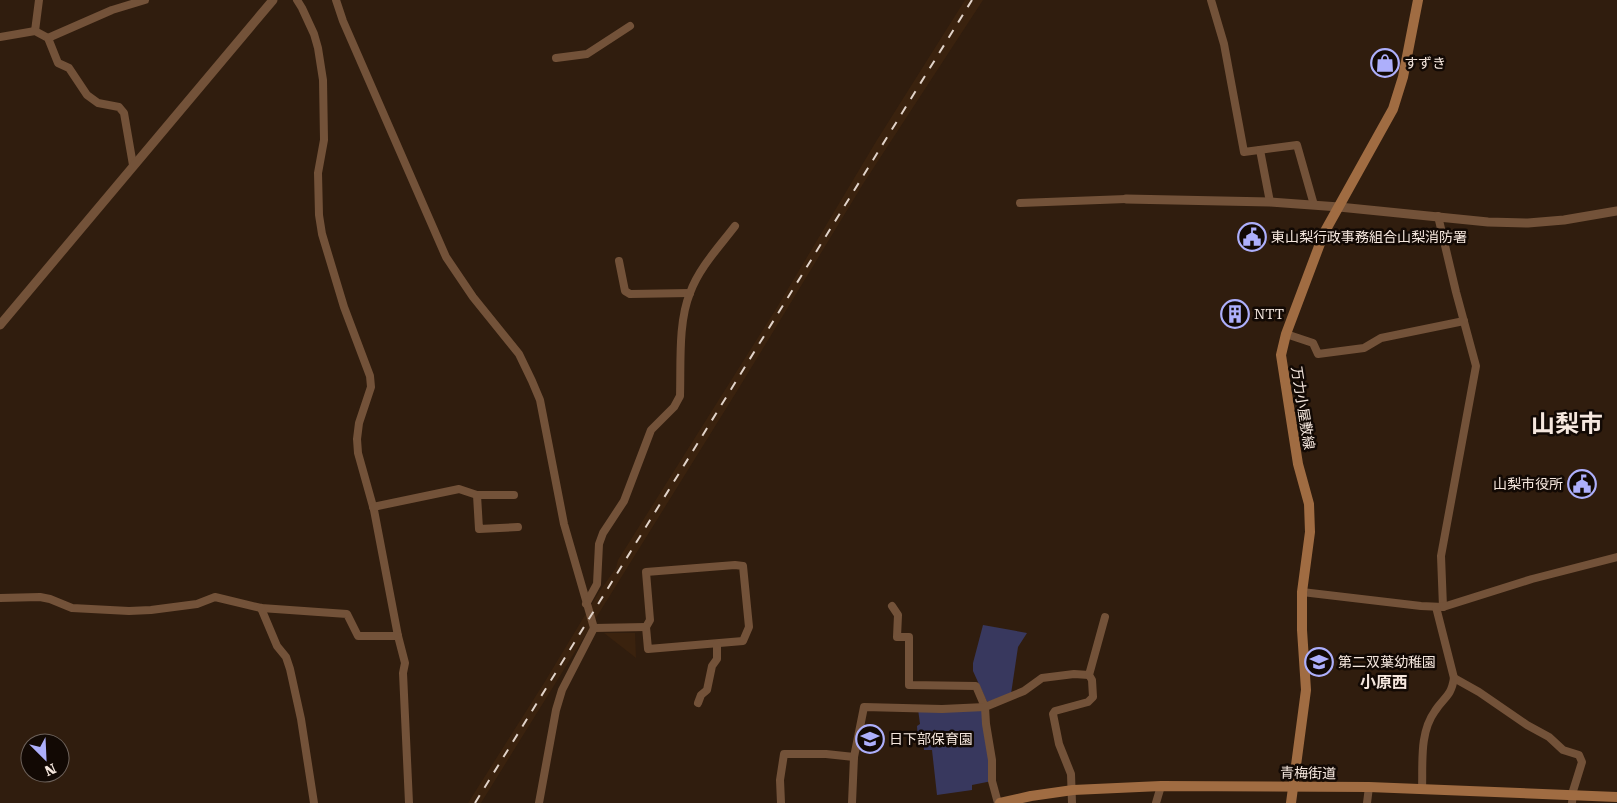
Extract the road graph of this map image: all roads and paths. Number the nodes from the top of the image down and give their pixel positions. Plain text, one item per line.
1 (39, 0) edge
2 (145, 0) edge
3 (273, 0) edge
4 (297, 0) edge
5 (336, 0) edge
6 (1211, 0) edge
7 (1418, 0) edge
8 (630, 26) dead end
9 (35, 31) junction
10 (0, 37) edge
11 (48, 38) junction
12 (556, 58) dead end
13 (1260, 150) junction
14 (133, 165) junction
15 (1126, 199) joint
16 (1270, 202) junction
17 (1020, 203) dead end
18 (1314, 205) junction
19 (1338, 207) junction
20 (1617, 211) edge
21 (1438, 216) junction
22 (735, 226) dead end
23 (619, 261) dead end
24 (690, 293) junction
25 (1464, 321) junction
26 (0, 325) edge
27 (1286, 334) junction
28 (477, 495) junction
29 (514, 495) dead end
30 (373, 507) junction
31 (518, 527) dead end
32 (1617, 557) edge
33 (1302, 592) junction
34 (0, 598) edge
35 (586, 604) junction
36 (892, 606) dead end
37 (1439, 607) junction
38 (261, 608) junction
39 (1105, 617) dead end
40 (646, 627) junction
41 (594, 628) junction
42 (398, 636) junction
43 (717, 644) junction
44 (1089, 675) junction
45 (1454, 678) junction
46 (698, 702) dead end
47 (985, 706) junction
48 (854, 756) junction
49 (1161, 786) junction
50 (1293, 786) junction
51 (1369, 787) junction
52 (1073, 790) junction
53 (1422, 790) junction
54 (1617, 797) edge
55 (1573, 799) edge
56 (314, 803) edge
57 (408, 803) edge
58 (539, 803) edge
59 (781, 803) edge
60 (852, 803) edge
61 (999, 803) edge
62 (1072, 803) edge
63 (1156, 803) edge
64 (1291, 803) edge
65 (1367, 803) edge

1 - 9 street
2 - 11 street
3 - 14 street
4 - 30 street
5 - 35 street
6 - 13 street
7 - 19 main road, 万力小屋敷線
8 - 12 street
9 - 10 street
9 - 11 street
11 - 14 street
13 - 16 street
13 - 18 street
14 - 26 street
15 - 16 street
15 - 17 street
16 - 18 street
18 - 19 street
19 - 21 street
19 - 27 main road, 万力小屋敷線
20 - 21 street
21 - 25 street
22 - 24 street
23 - 24 street
24 - 35 street
25 - 27 street
25 - 37 street
27 - 33 main road, 万力小屋敷線
28 - 29 street
28 - 30 street
28 - 31 street
30 - 42 street
32 - 37 street
33 - 37 street
33 - 50 main road, 万力小屋敷線
34 - 38 street
35 - 41 street
36 - 47 street
37 - 45 street
38 - 42 street
38 - 56 street
39 - 44 street
40 - 41 street
40 - 43 street
40 - 43 street
41 - 58 street
42 - 57 street
43 - 46 street
44 - 47 street
44 - 52 street
45 - 53 street
45 - 55 street
47 - 48 street
47 - 61 street
48 - 59 street
48 - 60 street
49 - 50 main road, 青梅街道
49 - 52 main road, 青梅街道
49 - 63 street
50 - 51 main road, 青梅街道
50 - 64 main road, 万力小屋敷線
51 - 53 main road, 青梅街道
51 - 65 street
52 - 61 main road, 青梅街道
52 - 62 street
53 - 55 main road, 青梅街道
54 - 55 main road, 青梅街道

